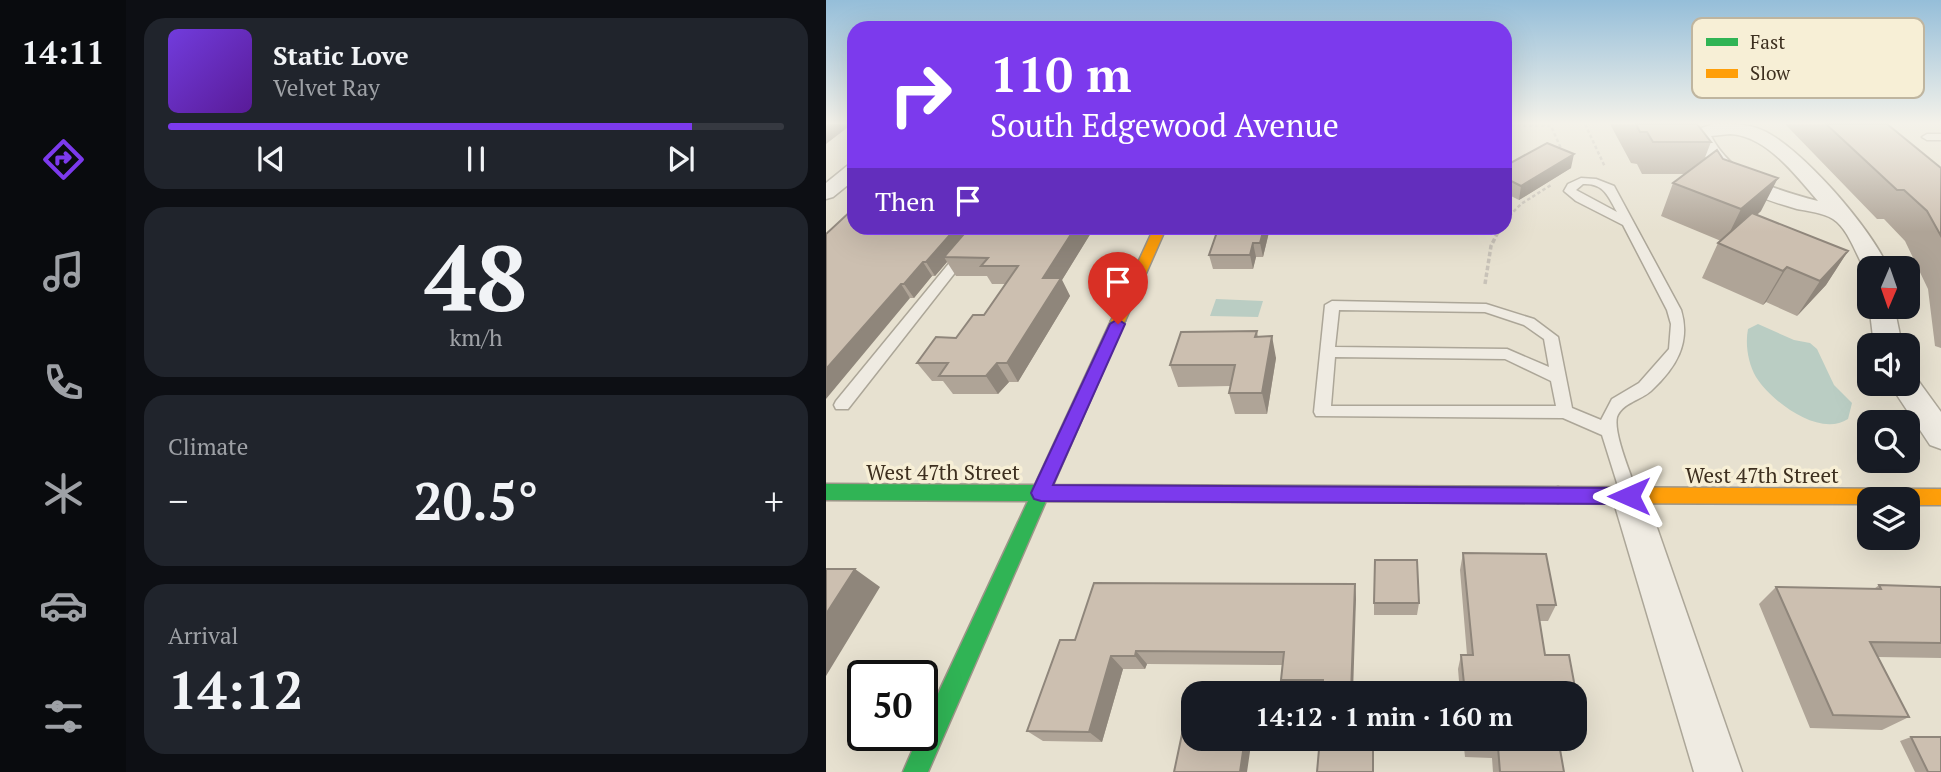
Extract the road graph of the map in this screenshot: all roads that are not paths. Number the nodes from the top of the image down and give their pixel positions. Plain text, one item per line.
1 (1717, 160) edge
2 (1789, 160) edge
3 (847, 176) edge
4 (826, 193) edge
5 (1840, 214) junction
6 (1628, 222) dead end
7 (978, 235) edge
8 (1157, 235) edge
9 (1871, 256) edge
10 (1326, 352) junction
11 (1558, 378) junction
12 (1913, 396) edge
13 (842, 405) dead end
14 (1565, 412) junction
15 (1609, 431) junction
16 (1941, 436) edge
17 (826, 492) edge
18 (1041, 493) junction
19 (1629, 496) junction
20 (1941, 497) edge
21 (915, 772) edge
22 (1718, 772) edge

1 - 5 street
2 - 5 street
3 - 4 street
5 - 9 street
6 - 15 lane
7 - 13 lane
8 - 18 main road
10 - 11 lane
10 - 11 lane
10 - 14 lane
11 - 14 lane
12 - 16 street
14 - 15 lane
15 - 19 lane
17 - 18 main road, West 47th Street
18 - 19 main road, West 47th Street
18 - 21 main road
19 - 20 main road, West 47th Street
19 - 22 street

